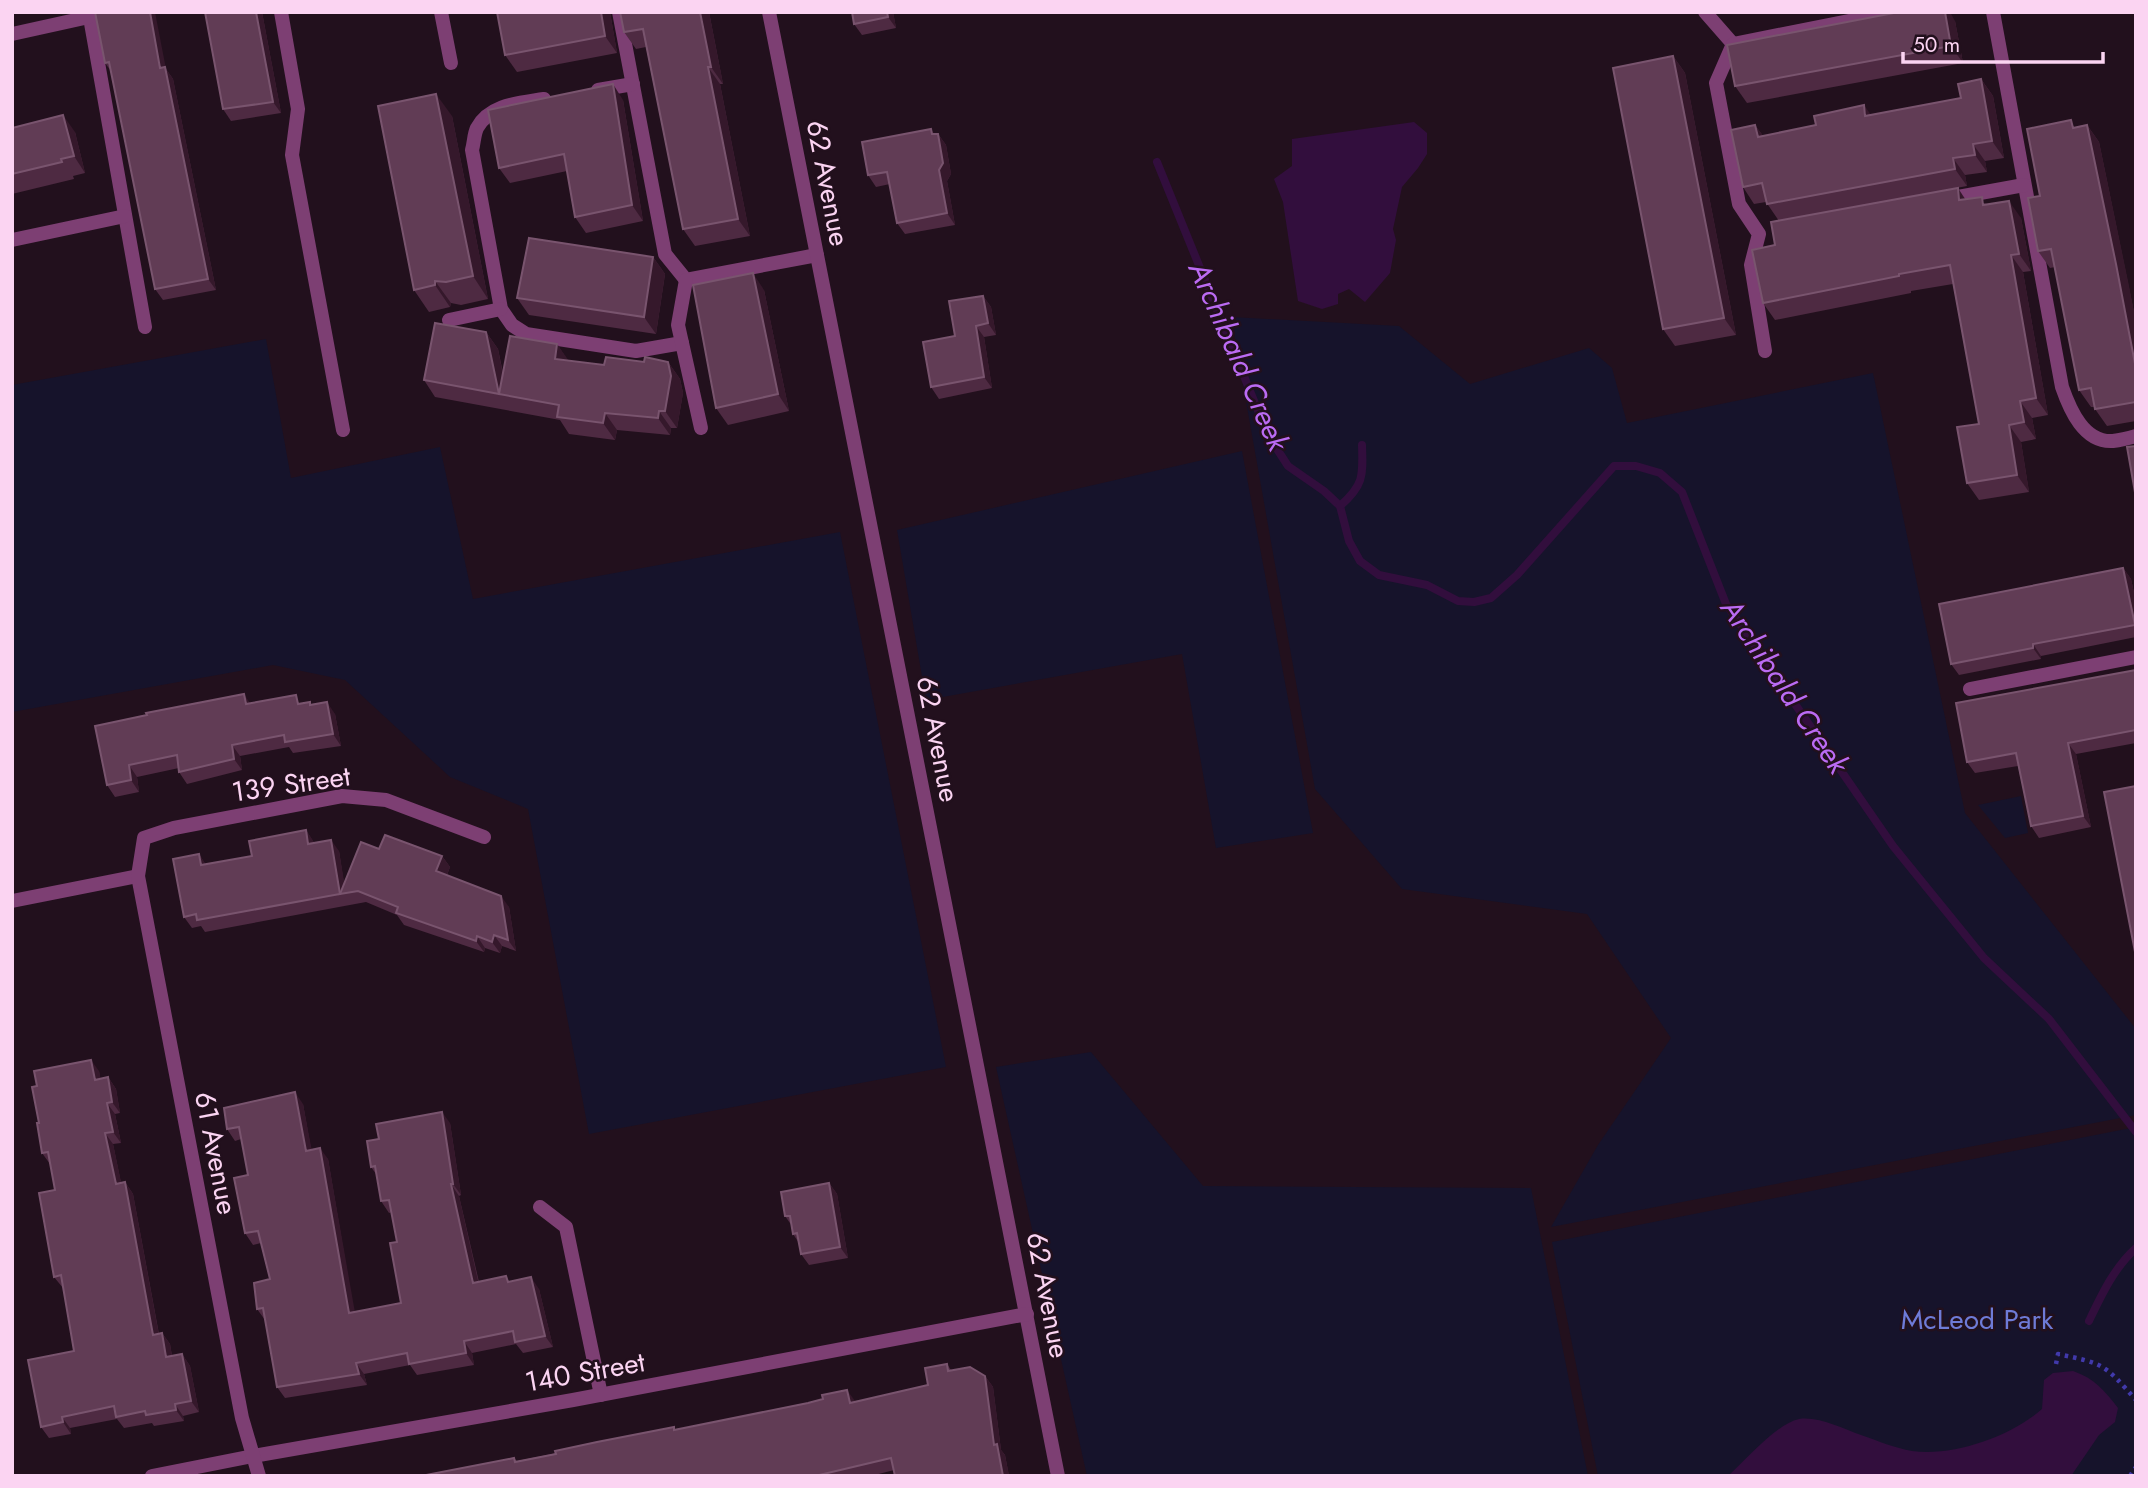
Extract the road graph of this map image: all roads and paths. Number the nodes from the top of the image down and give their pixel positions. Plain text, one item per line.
1 (281, 12) edge
2 (441, 12) edge
3 (619, 12) edge
4 (769, 12) edge
5 (1705, 12) edge
6 (1894, 12) edge
7 (1993, 12) edge
8 (89, 15) edge
9 (12, 34) edge
10 (1733, 44) junction
11 (451, 64) dead end
12 (633, 84) junction
13 (582, 93) edge
14 (556, 97) edge
15 (2024, 185) junction
16 (1931, 202) edge
17 (125, 216) junction
18 (12, 240) edge
19 (817, 255) junction
20 (686, 280) junction
21 (501, 309) junction
22 (449, 320) dead end
23 (145, 327) dead end
24 (681, 343) junction
25 (1765, 351) dead end
26 (701, 428) dead end
27 (343, 430) dead end
28 (2136, 436) edge
29 (2136, 657) edge
30 (1970, 689) dead end
31 (484, 837) dead end
32 (144, 838) joint
33 (138, 876) junction
34 (12, 901) edge
35 (540, 1207) dead end
36 (1027, 1314) junction
37 (2056, 1364) dead end
38 (601, 1395) junction
39 (2136, 1400) edge
40 (253, 1456) junction
41 (2136, 1467) edge
42 (152, 1476) edge
43 (259, 1476) edge
44 (1058, 1476) edge
45 (2130, 1476) edge

1 - 27 street
2 - 11 street
3 - 12 street
4 - 19 street, 62 Avenue
5 - 10 street
6 - 10 street
7 - 15 street
8 - 9 street
8 - 17 street
10 - 25 street
12 - 13 street
12 - 20 street
14 - 21 street
15 - 16 street
15 - 28 street
17 - 18 street
17 - 23 street
19 - 20 street
19 - 36 street, 62 Avenue
20 - 24 street
21 - 22 street
21 - 24 street
24 - 26 street
29 - 30 street
31 - 32 street, 139 Street
32 - 33 street, 61 Avenue
33 - 34 street
33 - 40 street, 61 Avenue
35 - 38 street
36 - 38 street, 140 Street
36 - 44 street, 62 Avenue
37 - 39 path
38 - 40 street, 140 Street
40 - 42 street, 140 Street
40 - 43 street, 61 Avenue
41 - 45 path

